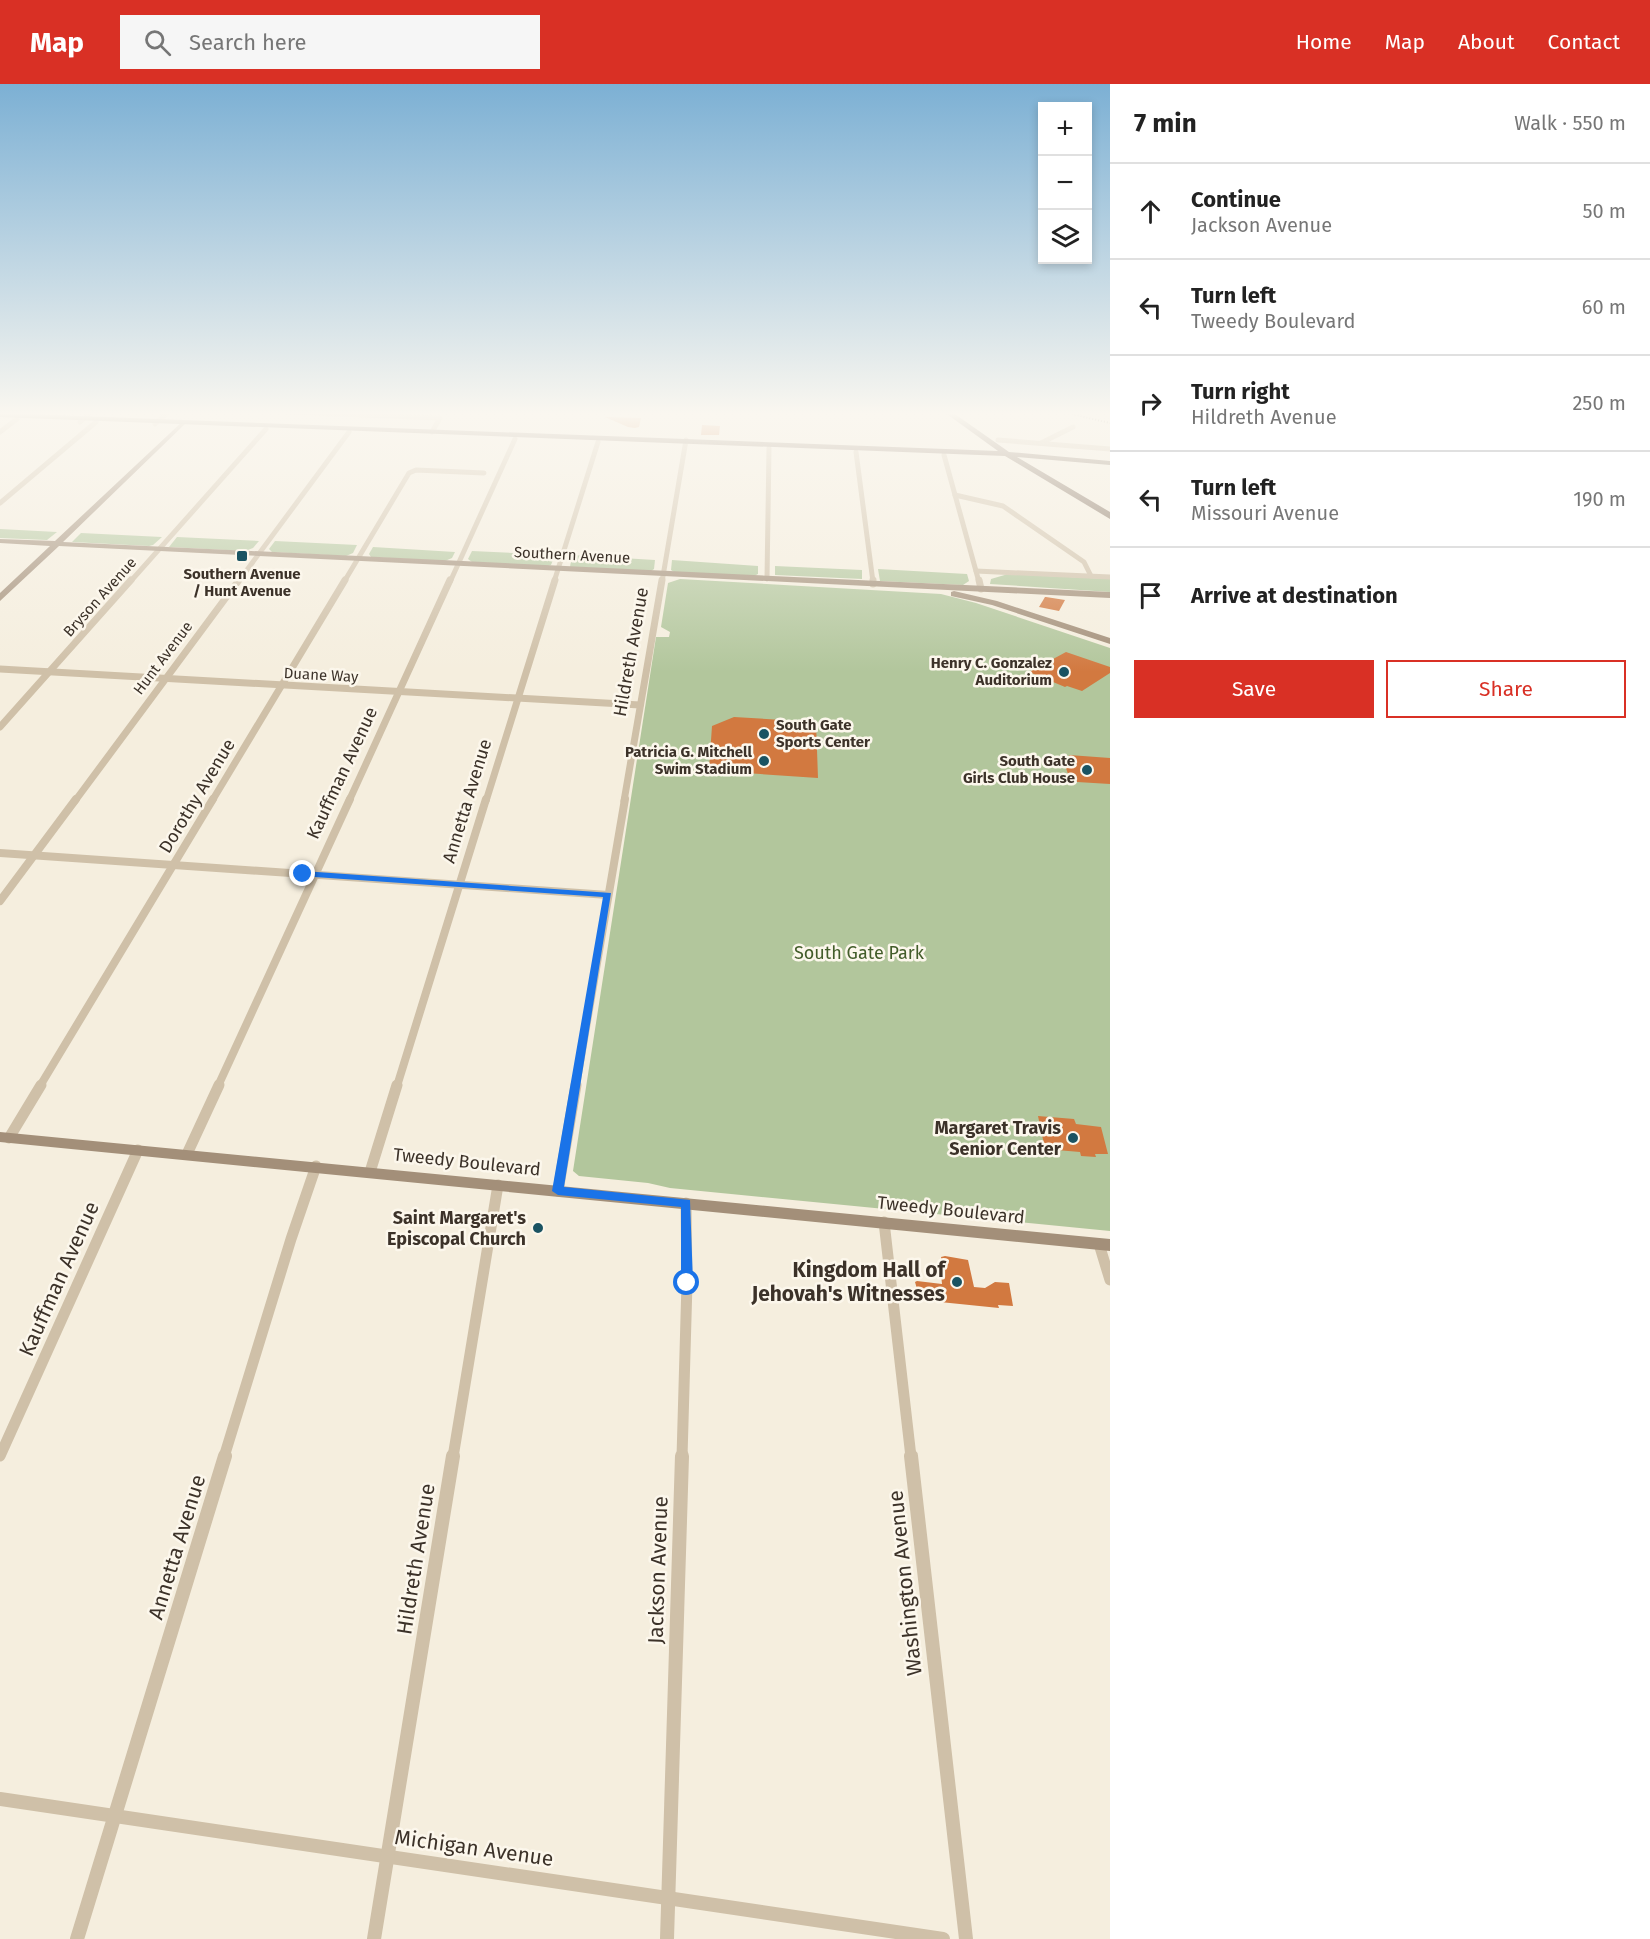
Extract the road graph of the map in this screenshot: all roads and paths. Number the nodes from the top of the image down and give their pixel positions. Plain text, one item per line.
1 (104, 499) edge
2 (204, 499) edge
3 (299, 499) edge
4 (395, 499) edge
5 (488, 499) edge
6 (580, 499) edge
7 (675, 499) edge
8 (768, 499) edge
9 (862, 499) edge
10 (956, 499) edge
11 (978, 499) edge
12 (1082, 499) edge
13 (1091, 499) edge
14 (1110, 509) edge
15 (1110, 516) edge
16 (0, 541) edge
17 (57, 544) junction
18 (159, 549) junction
19 (258, 554) junction
20 (357, 559) junction
21 (458, 564) junction
22 (558, 569) junction
23 (976, 571) junction
24 (662, 575) junction
25 (1091, 576) junction
26 (1110, 577) edge
27 (767, 579) junction
28 (873, 584) junction
29 (890, 585) junction
30 (981, 589) junction
31 (1110, 595) edge
32 (0, 598) edge
33 (994, 603) junction
34 (1110, 641) edge
35 (0, 669) edge
36 (49, 672) junction
37 (164, 679) junction
38 (280, 686) junction
39 (398, 692) junction
40 (518, 698) junction
41 (640, 705) junction
42 (0, 727) edge
43 (0, 853) edge
44 (34, 855) junction
45 (172, 865) junction
46 (315, 874) junction
47 (460, 884) junction
48 (608, 895) junction
49 (0, 901) edge
50 (4, 1137) edge
51 (138, 1150) junction
52 (187, 1154) junction
53 (316, 1167) junction
54 (370, 1172) junction
55 (498, 1185) junction
56 (558, 1191) junction
57 (686, 1203) junction
58 (884, 1222) junction
59 (1105, 1244) edge
60 (1110, 1280) edge
61 (0, 1456) edge
62 (0, 1799) edge
63 (115, 1816) junction
64 (389, 1857) junction
65 (668, 1898) junction
66 (77, 1939) edge
67 (374, 1939) edge
68 (667, 1939) edge
69 (943, 1939) edge
70 (966, 1939) edge

1 - 17 street
2 - 18 street, Bryson Avenue
3 - 19 street, Hunt Avenue
4 - 20 street, Dorothy Avenue
5 - 21 street, Kauffman Avenue
6 - 22 street, Annetta Avenue
7 - 24 street, Hildreth Avenue
8 - 27 street
9 - 28 street
10 - 23 street
11 - 25 street
12 - 15 main road
13 - 14 main road
16 - 17 street, Southern Avenue
17 - 18 street, Southern Avenue
17 - 32 street
18 - 19 street, Southern Avenue
18 - 36 street, Bryson Avenue
19 - 20 street, Southern Avenue
19 - 37 street, Hunt Avenue
20 - 21 street, Southern Avenue
20 - 38 street, Dorothy Avenue
21 - 22 street, Southern Avenue
21 - 39 street, Kauffman Avenue
22 - 24 street, Southern Avenue
22 - 40 street, Annetta Avenue
23 - 25 street
23 - 30 street
24 - 27 street, Southern Avenue
24 - 41 street, Hildreth Avenue
25 - 26 street
27 - 28 street, Southern Avenue
28 - 29 street, Southern Avenue
29 - 30 street, Southern Avenue
29 - 33 street, Southern Avenue
30 - 31 street
30 - 33 street, Southern Avenue
33 - 34 street, Southern Avenue
35 - 36 street, Duane Way
36 - 37 street, Duane Way
36 - 42 street, Bryson Avenue
37 - 38 street, Duane Way
37 - 44 street, Hunt Avenue
38 - 39 street, Duane Way
38 - 45 street, Dorothy Avenue
39 - 40 street, Duane Way
39 - 46 street, Kauffman Avenue
40 - 41 street, Duane Way
40 - 47 street, Annetta Avenue
41 - 48 street, Hildreth Avenue
43 - 44 street
44 - 45 street
44 - 49 street, Hunt Avenue
45 - 46 street
45 - 50 street, Dorothy Avenue
46 - 47 street
46 - 52 street, Kauffman Avenue
47 - 48 street
47 - 54 street, Annetta Avenue
48 - 56 street, Hildreth Avenue
50 - 51 street, Tweedy Boulevard
51 - 52 street, Tweedy Boulevard
51 - 61 street, Kauffman Avenue
52 - 53 street, Tweedy Boulevard
53 - 54 street, Tweedy Boulevard
53 - 63 street, Annetta Avenue
54 - 55 street, Tweedy Boulevard
55 - 56 street, Tweedy Boulevard
55 - 64 street, Hildreth Avenue
56 - 57 street, Tweedy Boulevard
57 - 58 street, Tweedy Boulevard
57 - 65 street, Jackson Avenue
58 - 59 street, Tweedy Boulevard
58 - 70 street, Washington Avenue
59 - 60 street
62 - 63 street, Michigan Avenue
63 - 64 street, Michigan Avenue
63 - 66 street, Annetta Avenue
64 - 65 street, Michigan Avenue
64 - 67 street, Hildreth Avenue
65 - 68 street, Jackson Avenue
65 - 69 street, Michigan Avenue

